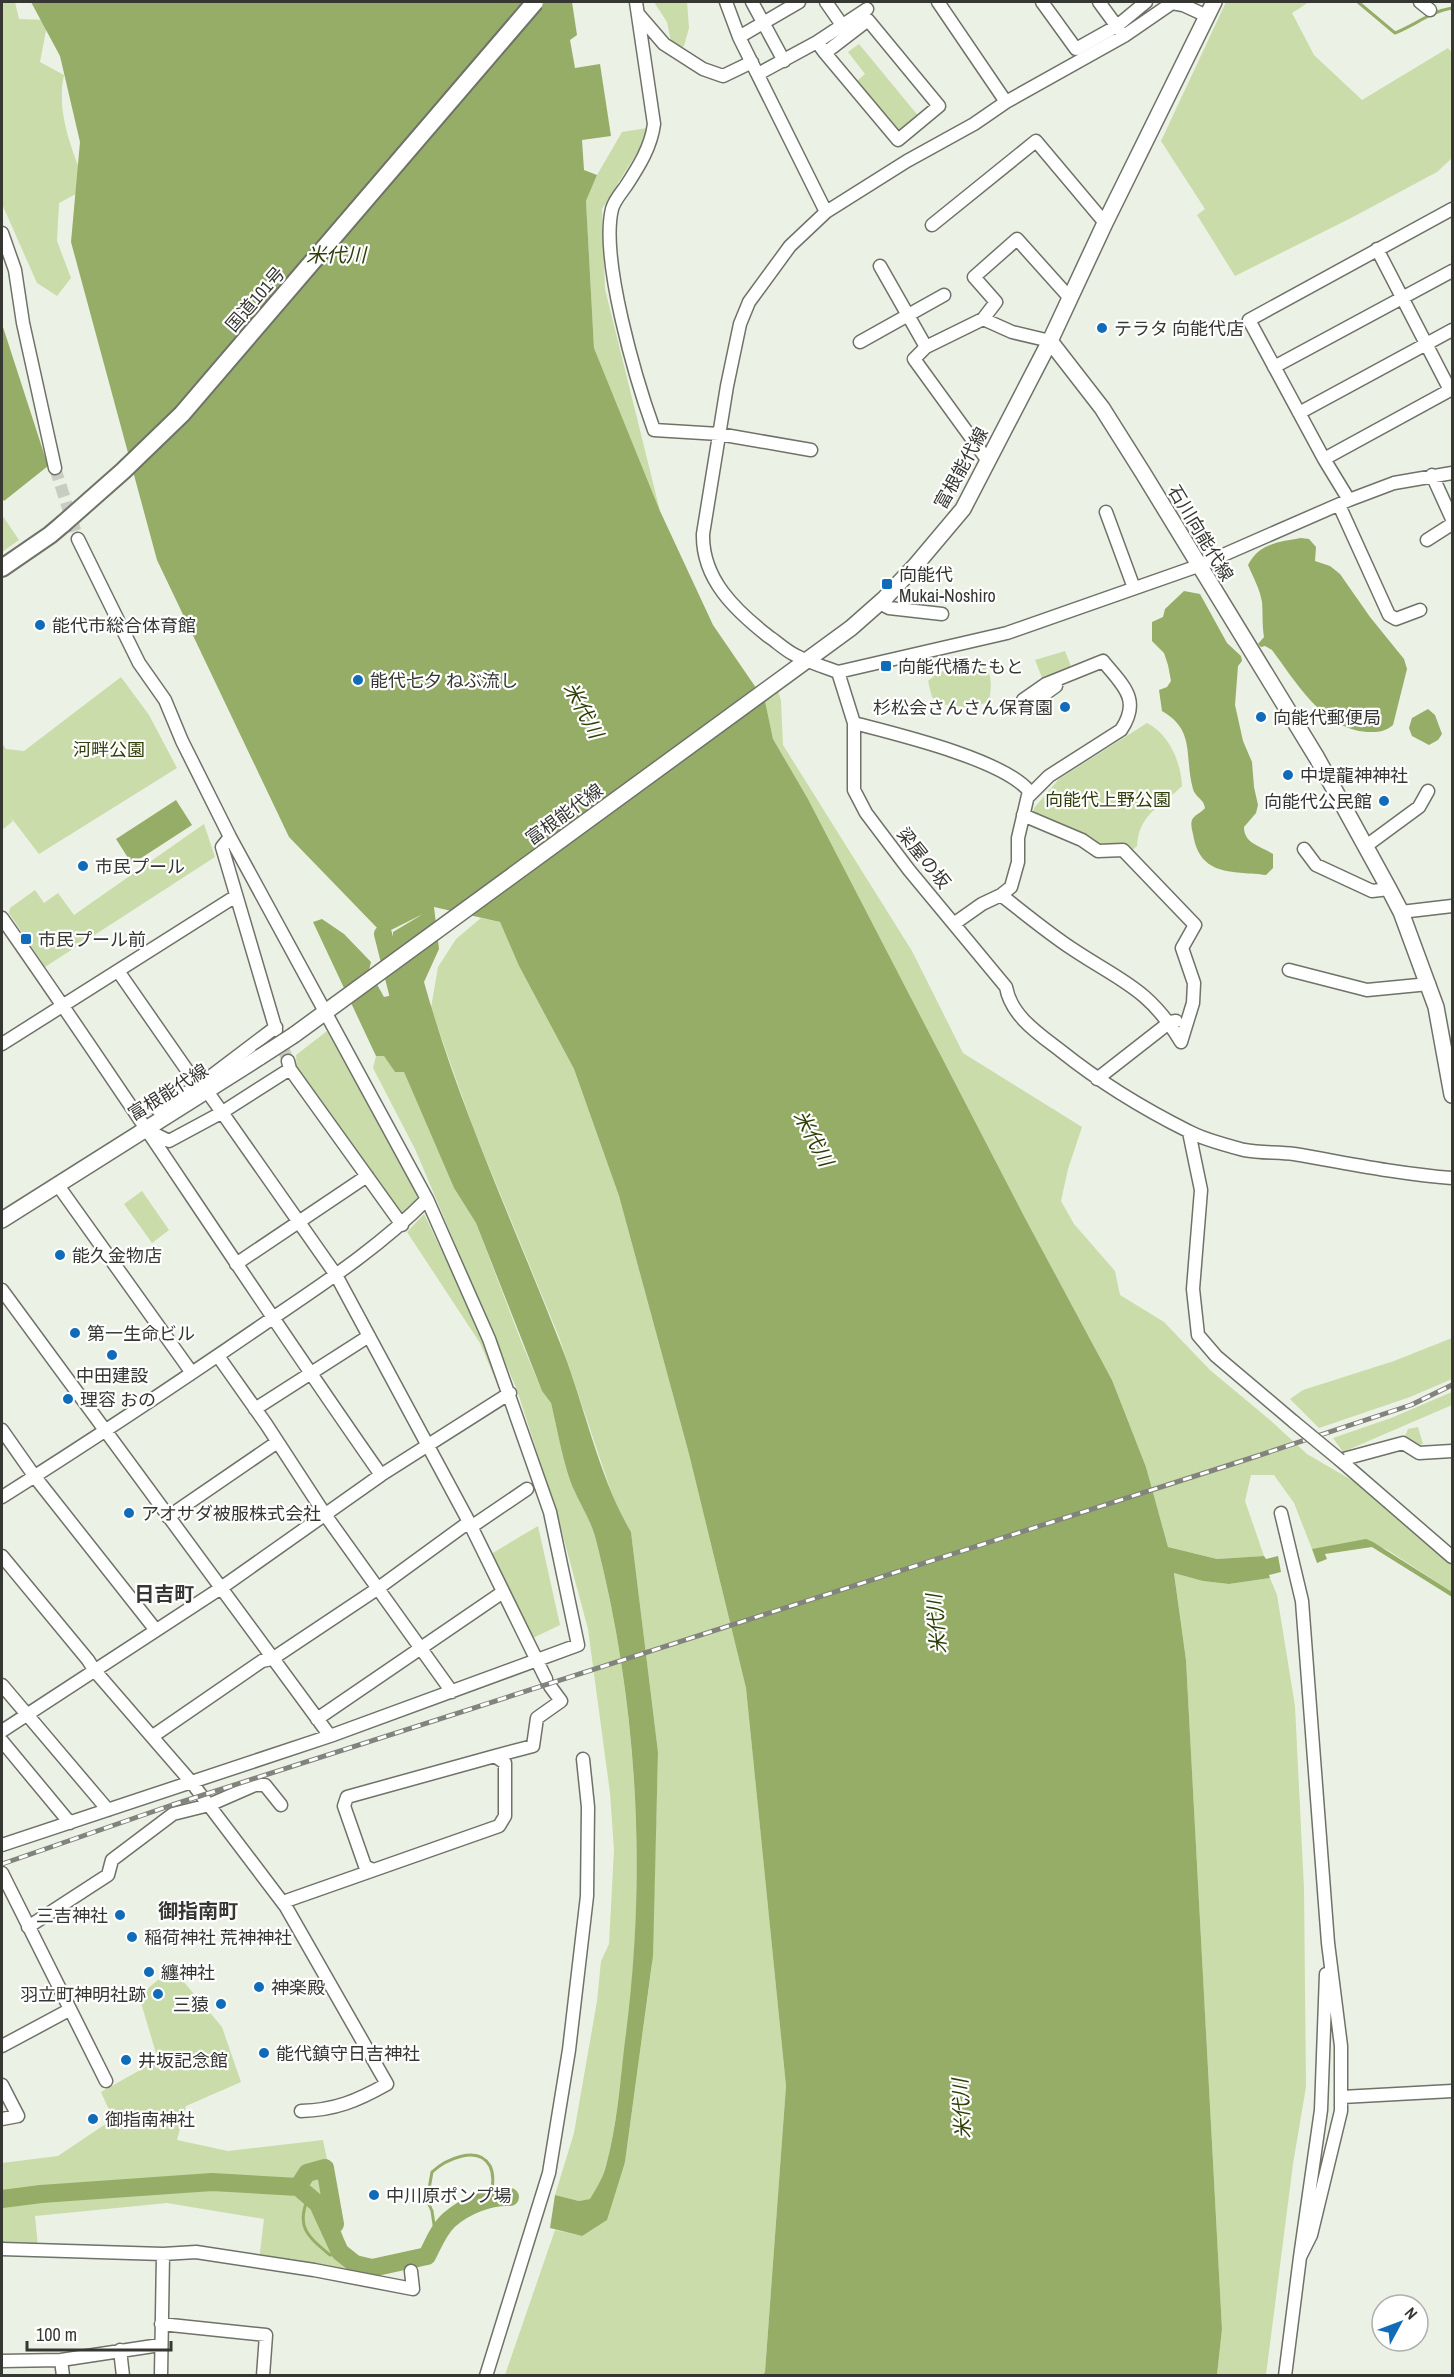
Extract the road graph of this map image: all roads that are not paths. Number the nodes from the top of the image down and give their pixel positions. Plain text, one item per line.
1 (535, 2) edge
2 (636, 2) edge
3 (726, 2) edge
4 (752, 2) edge
5 (799, 2) edge
6 (826, 2) edge
7 (938, 2) edge
8 (1042, 2) edge
9 (1099, 2) edge
10 (1146, 2) edge
11 (1214, 2) edge
12 (1420, 2) edge
13 (783, 5) edge
14 (867, 9) dead end
15 (1430, 10) dead end
16 (639, 15) junction
17 (1207, 16) junction
18 (763, 23) junction
19 (843, 25) junction
20 (1121, 31) junction
21 (739, 37) junction
22 (817, 42) junction
23 (825, 53) junction
24 (784, 61) junction
25 (752, 62) junction
26 (758, 74) junction
27 (1006, 102) junction
28 (1452, 209) edge
29 (826, 212) junction
30 (1105, 223) junction
31 (932, 225) dead end
32 (2, 233) edge
33 (1377, 249) junction
34 (880, 266) dead end
35 (1452, 271) edge
36 (944, 295) dead end
37 (1069, 297) junction
38 (1403, 298) junction
39 (906, 316) junction
40 (983, 319) junction
41 (1452, 330) edge
42 (1050, 341) junction
43 (860, 342) dead end
44 (1426, 344) junction
45 (926, 347) junction
46 (1274, 367) junction
47 (1451, 389) edge
48 (1299, 413) junction
49 (719, 434) junction
50 (811, 450) dead end
51 (1324, 459) junction
52 (988, 461) junction
53 (55, 468) tunnel mouth
54 (1452, 473) edge
55 (1432, 475) junction
56 (1344, 502) junction
57 (1106, 512) dead end
58 (1452, 521) edge
59 (78, 539) tunnel mouth
60 (1427, 540) dead end
61 (1198, 566) junction
62 (2, 568) edge
63 (1134, 588) junction
64 (879, 603) junction
65 (1420, 610) dead end
66 (942, 615) dead end
67 (807, 661) junction
68 (838, 672) junction
69 (1027, 704) dead end
70 (854, 723) junction
71 (1428, 791) dead end
72 (1028, 797) junction
73 (1023, 815) junction
74 (230, 837) junction
75 (1366, 846) junction
76 (1304, 849) dead end
77 (1389, 889) junction
78 (1001, 895) junction
79 (236, 896) junction
80 (1452, 906) edge
81 (1401, 912) junction
82 (2, 918) edge
83 (956, 923) junction
84 (1289, 970) dead end
85 (118, 971) junction
86 (1429, 984) junction
87 (63, 1005) junction
88 (332, 1008) junction
89 (1188, 1017) junction
90 (1170, 1022) junction
91 (2, 1044) edge
92 (1097, 1080) junction
93 (203, 1089) junction
94 (1452, 1095) edge
95 (158, 1110) dead end
96 (221, 1113) junction
97 (145, 1129) junction
98 (1189, 1132) junction
99 (367, 1176) junction
100 (1452, 1178) edge
101 (57, 1184) junction
102 (427, 1198) junction
103 (2, 1220) edge
104 (298, 1221) junction
105 (402, 1225) junction
106 (236, 1264) junction
107 (336, 1275) junction
108 (2, 1290) edge
109 (273, 1318) junction
110 (369, 1336) junction
111 (218, 1356) junction
112 (192, 1373) junction
113 (310, 1374) junction
114 (510, 1393) junction
115 (255, 1409) junction
116 (2, 1430) edge
117 (105, 1431) junction
118 (276, 1443) junction
119 (428, 1447) junction
120 (1452, 1451) edge
121 (1341, 1460) junction
122 (381, 1475) junction
123 (35, 1477) junction
124 (527, 1489) dead end
125 (2, 1497) edge
126 (1281, 1513) dead end
127 (326, 1516) junction
128 (168, 1517) junction
129 (470, 1525) junction
130 (2, 1556) edge
131 (1452, 1557) edge
132 (221, 1588) junction
133 (377, 1589) junction
134 (503, 1592) junction
135 (155, 1629) junction
136 (421, 1647) junction
137 (272, 1659) junction
138 (537, 1660) junction
139 (95, 1671) junction
140 (2, 1685) edge
141 (452, 1692) junction
142 (26, 1716) junction
143 (317, 1719) junction
144 (2, 1731) edge
145 (153, 1736) junction
146 (330, 1736) junction
147 (2, 1741) edge
148 (495, 1756) junction
149 (583, 1759) dead end
150 (192, 1783) junction
151 (209, 1805) junction
152 (281, 1805) dead end
153 (108, 1810) junction
154 (70, 1822) junction
155 (2, 1845) edge
156 (373, 1870) junction
157 (2, 1873) edge
158 (283, 1902) junction
159 (28, 1927) junction
160 (1328, 1943) junction
161 (69, 2010) junction
162 (2, 2046) edge
163 (106, 2080) dead end
164 (2, 2085) edge
165 (1452, 2091) edge
166 (1342, 2097) junction
167 (301, 2111) dead end
168 (2, 2119) edge
169 (2, 2249) edge
170 (163, 2254) junction
171 (1300, 2257) junction
172 (411, 2271) dead end
173 (161, 2324) junction
174 (160, 2345) junction
175 (120, 2350) junction
176 (61, 2360) junction
177 (2, 2361) edge
178 (63, 2376) edge
179 (123, 2376) edge
180 (161, 2376) edge
181 (263, 2376) edge
182 (486, 2376) edge
183 (1285, 2376) edge

1 - 62 highway, 国道101号, bridge
2 - 16 street
3 - 21 street
4 - 18 street
5 - 13 street
6 - 19 street
7 - 27 street
8 - 20 street
9 - 20 street
10 - 20 street
11 - 17 main road
12 - 15 street
13 - 18 street
14 - 19 street
16 - 25 street
16 - 49 street
17 - 20 street
17 - 30 main road
18 - 21 street
18 - 24 street
19 - 22 street
20 - 27 street
21 - 25 street
22 - 23 street
22 - 24 street
23 - 23 street
24 - 26 street
25 - 26 street
26 - 29 street
27 - 29 street
28 - 33 street
29 - 49 street
30 - 31 street
30 - 37 main road
32 - 53 street
33 - 38 street
33 - 46 street
34 - 39 street
35 - 38 street
36 - 39 street
37 - 40 street
37 - 42 main road
38 - 44 street
38 - 46 street
39 - 43 street
39 - 45 street
40 - 42 street
40 - 45 street
41 - 44 street
42 - 52 main road, 富根能代線
42 - 61 main road, 石川向能代線
44 - 47 street
44 - 48 street
45 - 52 street
46 - 48 street
47 - 51 street
48 - 51 street
49 - 50 street
49 - 67 street
51 - 56 street
52 - 64 main road, 富根能代線
54 - 55 street
55 - 56 street
55 - 58 street
56 - 61 street
56 - 65 street
57 - 63 street
58 - 60 street
59 - 74 street
61 - 63 street
61 - 75 main road, 石川向能代線
63 - 68 street
64 - 66 street
64 - 67 main road, 富根能代線
67 - 68 street
67 - 88 main road, 富根能代線
68 - 70 street, 梁屋の坂
69 - 72 street
70 - 72 street
70 - 83 street, 梁屋の坂
71 - 75 street
72 - 73 street
73 - 78 street
73 - 89 street
74 - 79 street
74 - 88 street
75 - 77 main road, 石川向能代線
76 - 77 street
77 - 81 main road, 石川向能代線
78 - 83 street
78 - 90 street
79 - 85 street
79 - 93 street
80 - 81 street
81 - 86 main road, 石川向能代線
82 - 87 street
83 - 92 street, 梁屋の坂
84 - 86 street
85 - 87 street
85 - 93 street
86 - 94 main road, 石川向能代線
87 - 91 street
87 - 97 street
88 - 93 main road, 富根能代線, bridge
88 - 102 street
89 - 90 street
89 - 90 street
90 - 92 street
92 - 98 street, 梁屋の坂
93 - 95 street
93 - 96 street
93 - 97 main road, 富根能代線
96 - 97 street
96 - 99 street
96 - 104 street
97 - 101 main road, 富根能代線
97 - 106 street
98 - 100 street, 梁屋の坂
98 - 121 street, bridge
99 - 104 street
99 - 105 street
101 - 103 main road, 富根能代線
101 - 112 street
102 - 105 street
102 - 114 street
104 - 106 street
104 - 107 street
105 - 107 street
106 - 109 street
107 - 109 street
107 - 110 street
108 - 117 street
109 - 111 street
109 - 113 street
110 - 113 street
110 - 119 street
111 - 112 street
111 - 115 street
112 - 117 street
113 - 115 street
113 - 122 street
114 - 119 street
114 - 138 street
115 - 118 street
116 - 123 street
117 - 123 street
117 - 128 street
118 - 127 street
118 - 128 street
119 - 122 street
119 - 129 street
120 - 121 street
121 - 131 street
122 - 127 street
123 - 125 street
123 - 135 street
124 - 129 street
126 - 160 street
127 - 132 street
127 - 133 street
128 - 132 street
129 - 133 street
129 - 134 street
130 - 139 street
132 - 135 street
132 - 137 street
133 - 136 street
133 - 137 street
134 - 136 street
134 - 138 street
135 - 139 street
136 - 141 street
136 - 143 street
137 - 143 street
137 - 145 street
138 - 141 street
138 - 148 street
139 - 142 street
139 - 145 street
140 - 142 street
141 - 146 street
142 - 144 street
142 - 153 street
143 - 146 street
145 - 150 street
146 - 150 street
147 - 154 street
148 - 156 street
148 - 156 street
149 - 182 street
150 - 151 street
150 - 153 street
151 - 152 street
151 - 158 street
151 - 159 street
153 - 154 street
154 - 155 street
156 - 158 street
157 - 159 street
158 - 167 street
159 - 161 street
160 - 166 street
160 - 171 street
161 - 162 street
161 - 163 street
164 - 168 street
165 - 166 street
166 - 171 street
169 - 170 street
170 - 172 street
170 - 173 street
171 - 183 street
173 - 174 street
173 - 181 street
174 - 175 street
174 - 180 street
175 - 176 street
175 - 179 street
176 - 177 street
176 - 178 street

